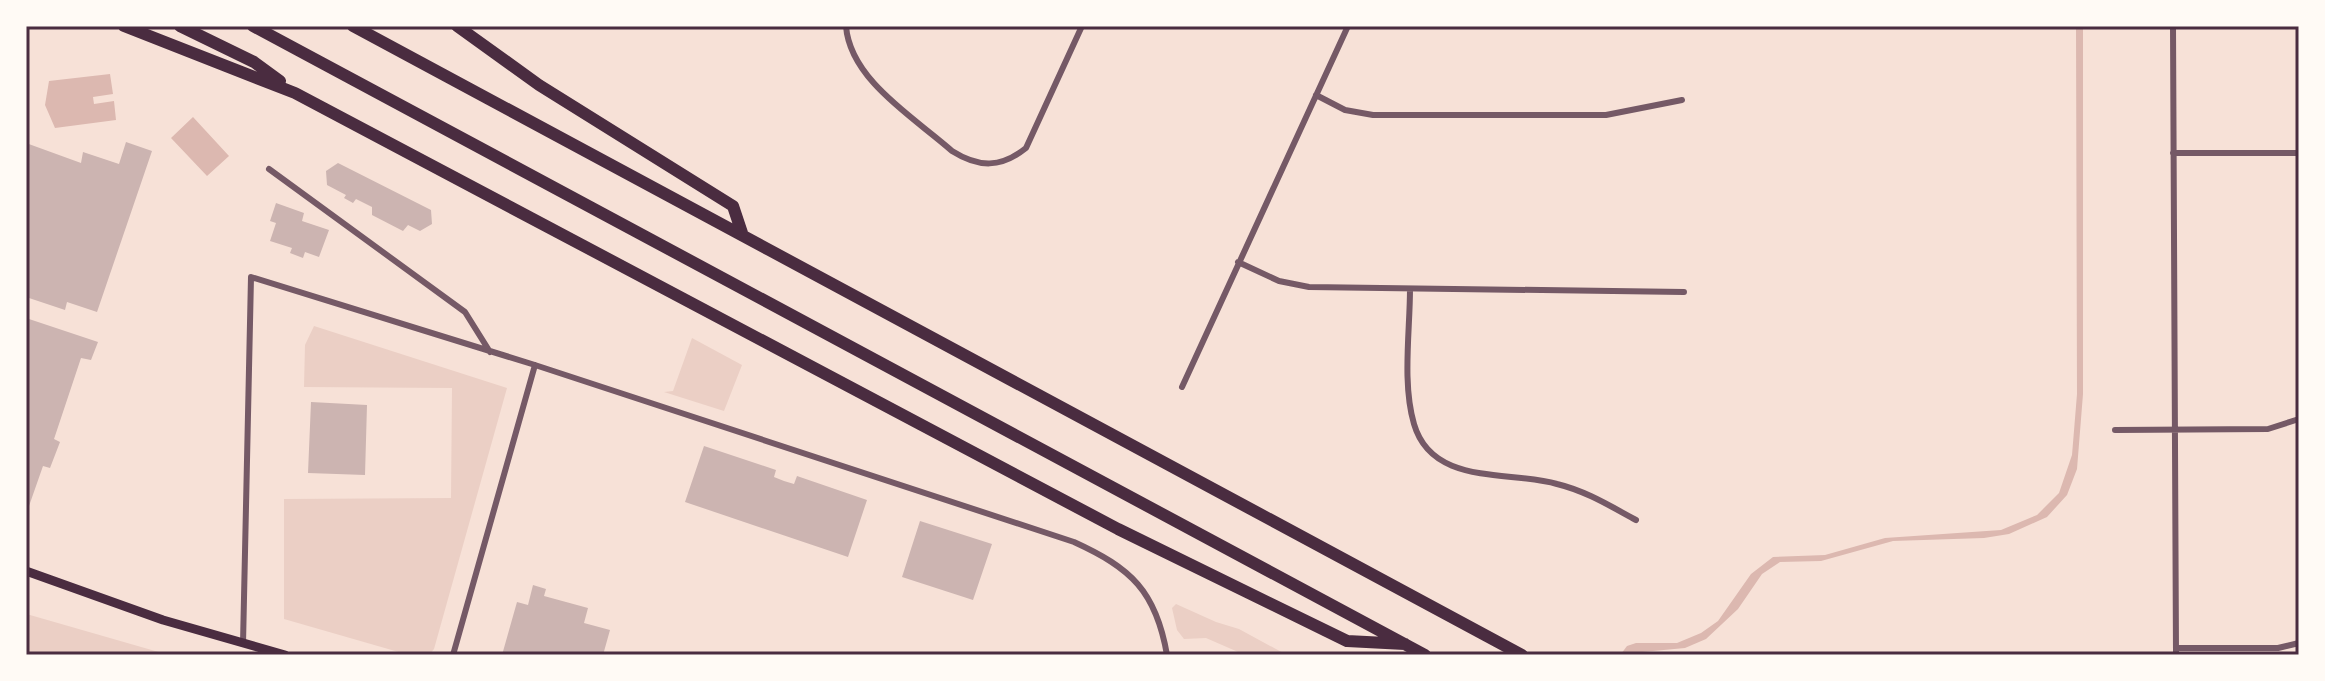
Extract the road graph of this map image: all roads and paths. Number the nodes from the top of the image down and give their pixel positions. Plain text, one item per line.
1 (124, 26) edge
2 (180, 26) edge
3 (253, 26) edge
4 (353, 26) edge
5 (457, 26) edge
6 (846, 26) edge
7 (1082, 26) edge
8 (1348, 26) edge
9 (2173, 26) edge
10 (295, 93) junction
11 (1316, 95) junction
12 (1682, 100) dead end
13 (2173, 153) junction
14 (2299, 153) edge
15 (269, 169) dead end
16 (742, 233) junction
17 (1238, 262) junction
18 (1410, 289) junction
19 (1684, 292) dead end
20 (490, 352) junction
21 (535, 365) junction
22 (1182, 387) dead end
23 (2299, 419) edge
24 (2175, 429) junction
25 (2115, 430) dead end
26 (1636, 520) dead end
27 (26, 571) edge
28 (2299, 643) edge
29 (243, 644) junction
30 (1405, 644) junction
31 (2176, 651) edge
32 (285, 655) edge
33 (453, 655) edge
34 (1167, 655) edge
35 (1425, 655) edge
36 (1522, 655) edge

1 - 10 highway
2 - 10 highway
3 - 30 highway
4 - 16 highway
5 - 16 highway
6 - 7 street
8 - 11 street
9 - 13 street
10 - 30 highway
11 - 12 street
11 - 17 street
13 - 14 street
13 - 24 street
15 - 20 street
16 - 36 highway
17 - 18 street
17 - 22 street
18 - 19 street
18 - 26 street
20 - 21 street
20 - 29 street
21 - 33 street
21 - 34 street
23 - 24 street
24 - 25 street
24 - 31 street
27 - 29 main road
28 - 31 street
29 - 32 main road
30 - 35 highway

